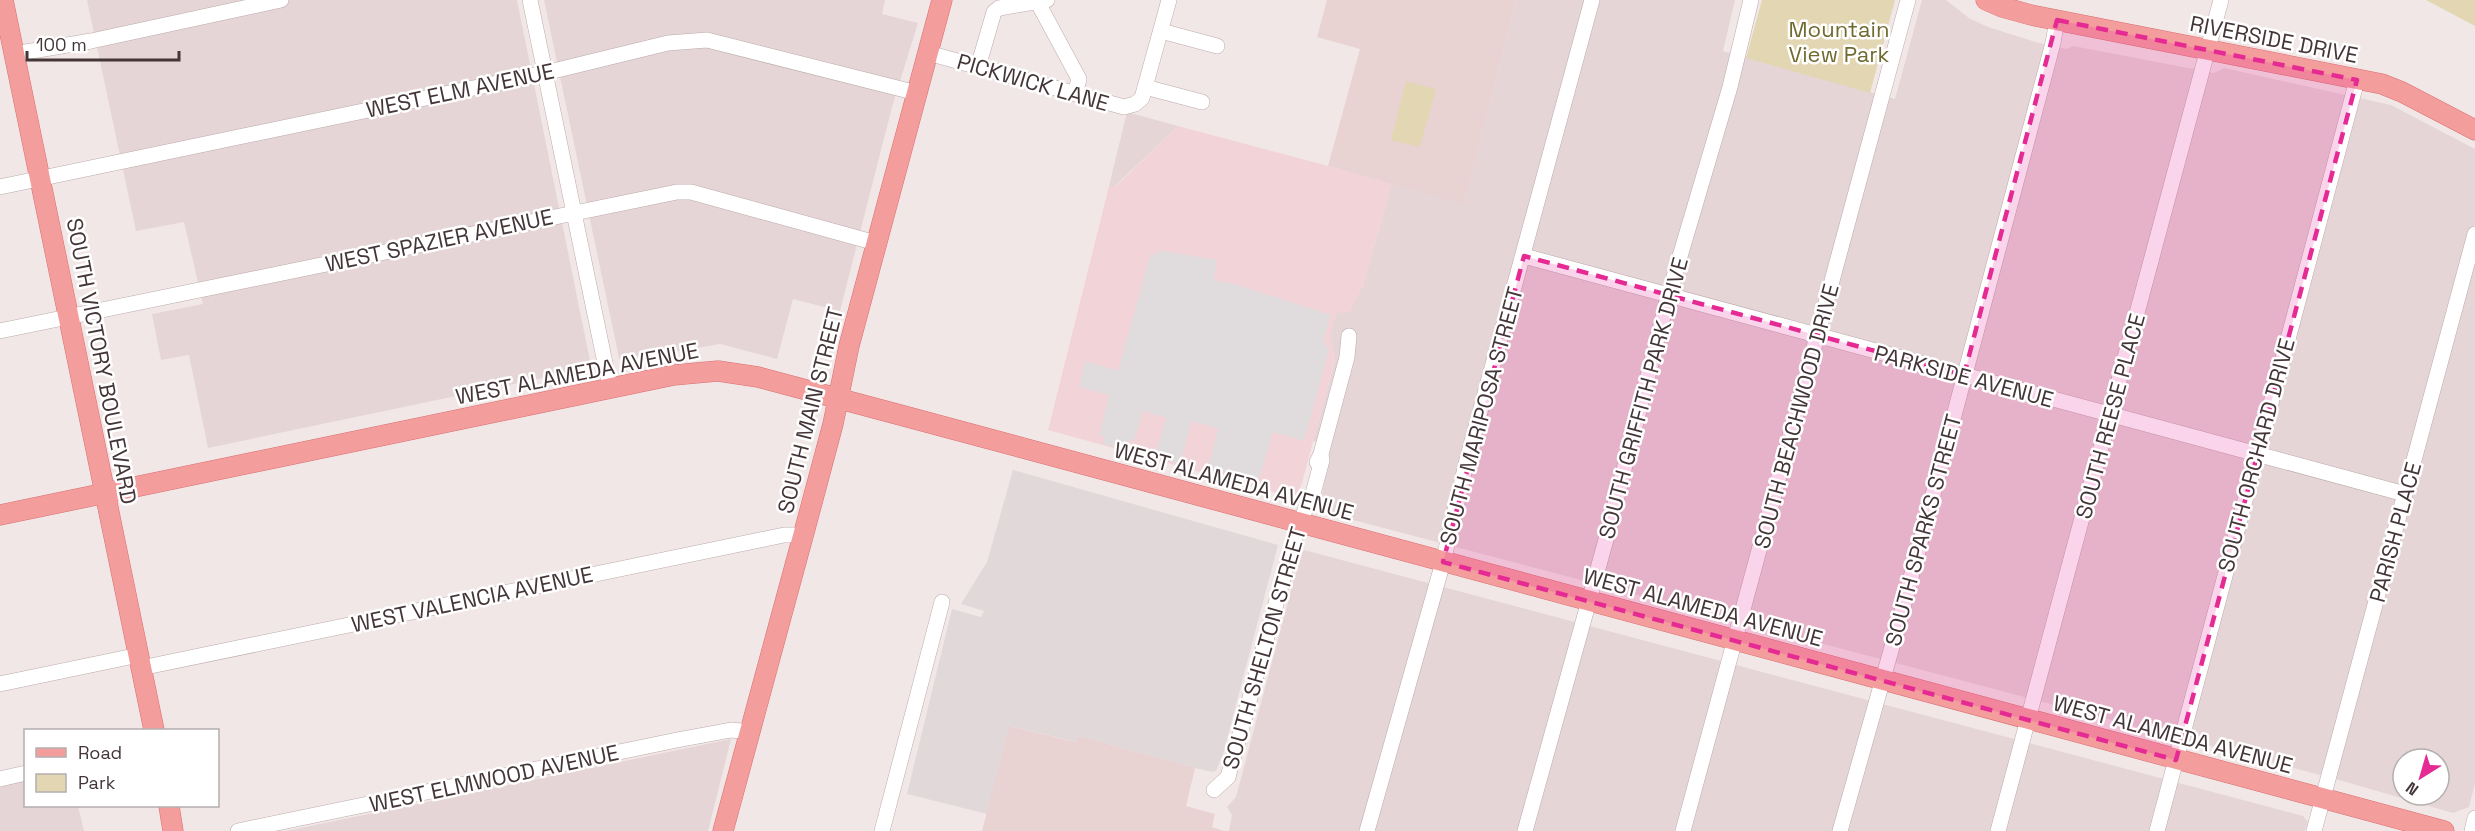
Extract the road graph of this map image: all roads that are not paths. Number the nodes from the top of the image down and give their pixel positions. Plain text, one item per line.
1 (3, 0) edge
2 (281, 0) edge
3 (530, 0) edge
4 (942, 0) edge
5 (1169, 0) edge
6 (1592, 0) edge
7 (1751, 0) edge
8 (1908, 0) edge
9 (1986, 0) edge
10 (2221, 0) edge
11 (1042, 2) edge
12 (2057, 20) junction
13 (1161, 31) junction
14 (1217, 46) dead end
15 (2210, 50) junction
16 (928, 53) junction
17 (14, 54) junction
18 (978, 67) junction
19 (545, 73) junction
20 (2357, 80) junction
21 (1145, 87) junction
22 (917, 93) junction
23 (1075, 94) junction
24 (1202, 102) dead end
25 (2475, 130) edge
26 (40, 180) junction
27 (0, 187) edge
28 (573, 212) junction
29 (2475, 234) edge
30 (876, 243) junction
31 (1524, 256) junction
32 (1668, 297) junction
33 (70, 317) junction
34 (0, 331) edge
35 (1349, 336) dead end
36 (1818, 336) junction
37 (1964, 375) junction
38 (610, 387) junction
39 (838, 399) junction
40 (2110, 416) junction
41 (2256, 455) junction
42 (103, 493) junction
43 (2405, 494) junction
44 (0, 515) edge
45 (1300, 524) junction
46 (803, 535) junction
47 (1443, 562) junction
48 (942, 602) dead end
49 (1589, 602) junction
50 (1736, 640) junction
51 (140, 662) junction
52 (1883, 681) junction
53 (0, 684) edge
54 (2030, 720) junction
55 (154, 729) edge
56 (751, 732) junction
57 (2176, 760) junction
58 (24, 773) edge
59 (0, 779) edge
60 (1214, 790) dead end
61 (2324, 799) junction
62 (169, 807) edge
63 (2475, 818) edge
64 (173, 831) edge
65 (238, 831) edge
66 (723, 831) edge
67 (882, 831) edge
68 (1367, 831) edge
69 (1525, 831) edge
70 (1683, 831) edge
71 (1840, 831) edge
72 (1998, 831) edge
73 (2157, 831) edge
74 (2314, 831) edge
75 (2444, 831) edge
76 (2472, 831) edge

1 - 17 main road, SOUTH VICTORY BOULEVARD
2 - 17 street
3 - 19 street
4 - 16 main road, SOUTH MAIN STREET
5 - 13 street, PICKWICK LANE
6 - 31 street, SOUTH MARIPOSA STREET
7 - 32 street, SOUTH GRIFFITH PARK DRIVE
8 - 36 street, SOUTH BEACHWOOD DRIVE
9 - 12 main road, RIVERSIDE DRIVE
10 - 15 street, SOUTH REESE PLACE
11 - 18 street
11 - 23 street
12 - 15 main road, RIVERSIDE DRIVE
12 - 37 street, SOUTH SPARKS STREET
13 - 14 street
13 - 21 street, PICKWICK LANE
15 - 20 main road, RIVERSIDE DRIVE
15 - 40 street, SOUTH REESE PLACE
16 - 18 street, PICKWICK LANE
16 - 22 main road, SOUTH MAIN STREET
17 - 26 main road, SOUTH VICTORY BOULEVARD
18 - 23 street, PICKWICK LANE
19 - 22 street, WEST ELM AVENUE
19 - 26 street, WEST ELM AVENUE
19 - 28 street
20 - 25 main road, RIVERSIDE DRIVE
20 - 41 street, SOUTH ORCHARD DRIVE
21 - 23 street, PICKWICK LANE
21 - 24 street
22 - 30 main road, SOUTH MAIN STREET
26 - 27 street, WEST ELM AVENUE
26 - 33 main road, SOUTH VICTORY BOULEVARD
28 - 30 street, WEST SPAZIER AVENUE
28 - 33 street, WEST SPAZIER AVENUE
28 - 38 street
29 - 43 street, PARISH PLACE
30 - 39 main road, SOUTH MAIN STREET
31 - 32 street, PARKSIDE AVENUE
31 - 47 street, SOUTH MARIPOSA STREET
32 - 36 street, PARKSIDE AVENUE
32 - 49 street, SOUTH GRIFFITH PARK DRIVE
33 - 34 street, WEST SPAZIER AVENUE
33 - 42 main road, SOUTH VICTORY BOULEVARD
35 - 45 street, SOUTH SHELTON STREET
36 - 37 street, PARKSIDE AVENUE
36 - 50 street, SOUTH BEACHWOOD DRIVE
37 - 40 street, PARKSIDE AVENUE
37 - 52 street, SOUTH SPARKS STREET
38 - 39 main road, WEST ALAMEDA AVENUE
38 - 42 main road, WEST ALAMEDA AVENUE
39 - 45 main road, WEST ALAMEDA AVENUE
39 - 46 main road, SOUTH MAIN STREET
40 - 41 street, PARKSIDE AVENUE
40 - 54 street, SOUTH REESE PLACE
41 - 43 street, PARKSIDE AVENUE
41 - 57 street, SOUTH ORCHARD DRIVE
42 - 44 main road, WEST ALAMEDA AVENUE
42 - 51 main road, SOUTH VICTORY BOULEVARD
43 - 61 street, PARISH PLACE
45 - 47 main road, WEST ALAMEDA AVENUE
45 - 60 street, SOUTH SHELTON STREET
46 - 51 street, WEST VALENCIA AVENUE
46 - 56 main road, SOUTH MAIN STREET
47 - 49 main road, WEST ALAMEDA AVENUE
47 - 68 street, SOUTH MARIPOSA STREET
48 - 67 street
49 - 50 main road, WEST ALAMEDA AVENUE
49 - 69 street, SOUTH GRIFFITH PARK DRIVE
50 - 52 main road, WEST ALAMEDA AVENUE
50 - 70 street, SOUTH BEACHWOOD DRIVE
51 - 53 street, WEST VALENCIA AVENUE
51 - 55 main road, SOUTH VICTORY BOULEVARD
52 - 54 main road, WEST ALAMEDA AVENUE
52 - 71 street, SOUTH SPARKS STREET
54 - 57 main road, WEST ALAMEDA AVENUE
54 - 72 street, SOUTH REESE PLACE
56 - 65 street, WEST ELMWOOD AVENUE
56 - 66 main road, SOUTH MAIN STREET
57 - 61 main road, WEST ALAMEDA AVENUE
57 - 73 street, SOUTH ORCHARD DRIVE
58 - 59 street
61 - 74 street, PARISH PLACE
61 - 75 main road, WEST ALAMEDA AVENUE
62 - 64 main road
63 - 76 street

